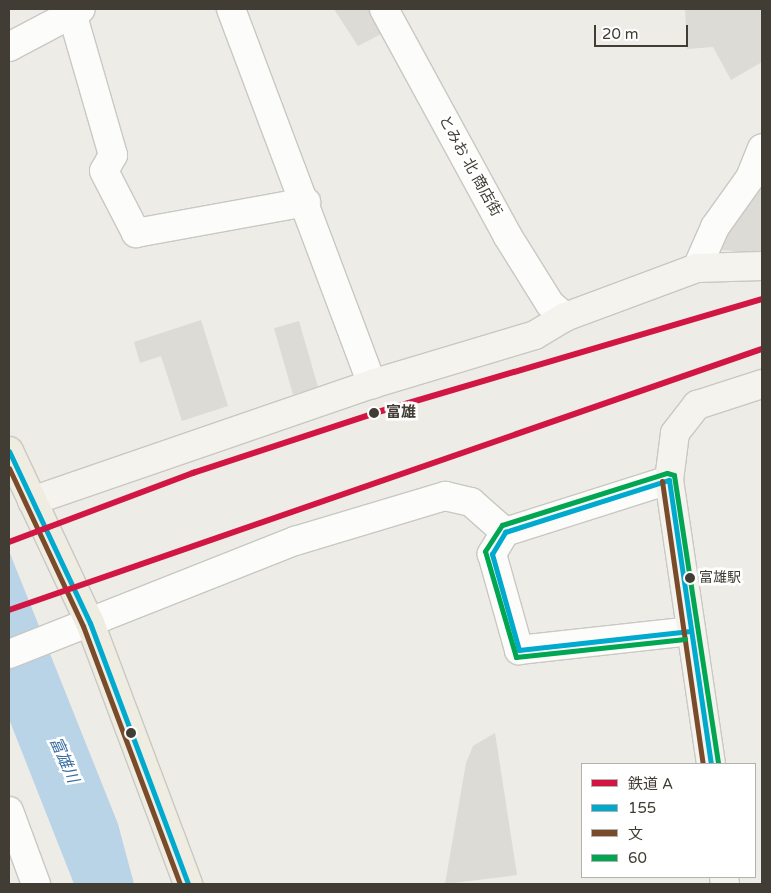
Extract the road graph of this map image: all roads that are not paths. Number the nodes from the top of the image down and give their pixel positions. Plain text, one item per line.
1 (231, 9) edge
2 (384, 9) edge
3 (76, 11) edge
4 (9, 47) edge
5 (762, 148) edge
6 (306, 202) junction
7 (762, 266) edge
8 (697, 268) junction
9 (564, 317) junction
10 (372, 384) junction
11 (762, 384) edge
12 (9, 451) edge
13 (670, 480) junction
14 (32, 501) junction
15 (505, 532) junction
16 (90, 623) junction
17 (690, 631) junction
18 (9, 654) edge
19 (711, 763) edge
20 (9, 810) edge
21 (36, 884) edge
22 (188, 884) edge

1 - 6 street
2 - 9 street, とみお 北 商店街
3 - 4 street
3 - 6 street
5 - 8 street
6 - 10 street
7 - 8 street
8 - 9 street
9 - 10 street
10 - 14 street
11 - 13 street
12 - 14 main road
13 - 15 street
13 - 17 street
14 - 16 main road
15 - 16 street
15 - 17 street
16 - 18 street
16 - 22 main road
17 - 19 street
20 - 21 street

